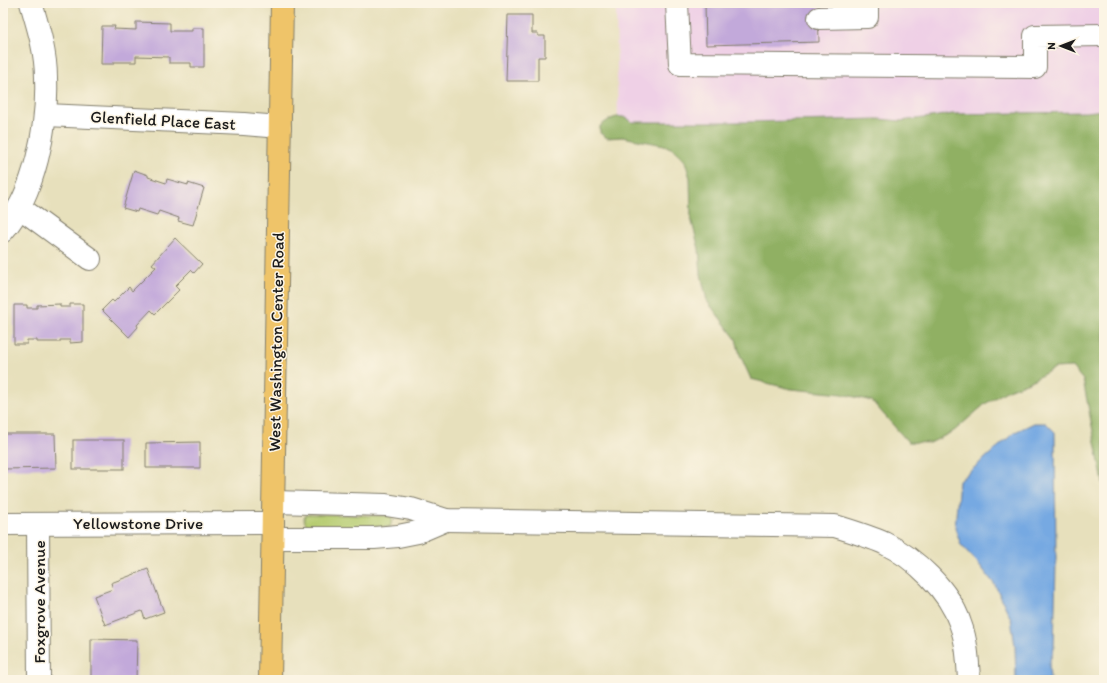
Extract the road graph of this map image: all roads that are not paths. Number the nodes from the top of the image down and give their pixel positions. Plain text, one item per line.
1 (31, 3) edge
2 (282, 3) edge
3 (677, 3) edge
4 (867, 3) edge
5 (819, 18) dead end
6 (1104, 35) edge
7 (46, 115) junction
8 (280, 128) junction
9 (19, 207) junction
10 (3, 231) edge
11 (90, 259) dead end
12 (446, 520) junction
13 (273, 521) junction
14 (3, 524) edge
15 (38, 524) junction
16 (39, 680) edge
17 (270, 680) edge
18 (970, 680) edge

1 - 7 street
2 - 8 main road, West Washington Center Road
3 - 6 street
4 - 5 street
7 - 8 street, Glenfield Place East
7 - 9 street
8 - 13 main road, West Washington Center Road
9 - 10 street
9 - 11 street
12 - 13 street
12 - 13 street
12 - 18 street
13 - 15 street, Yellowstone Drive
13 - 17 main road, West Washington Center Road
14 - 15 street, Yellowstone Drive
15 - 16 street, Foxgrove Avenue

